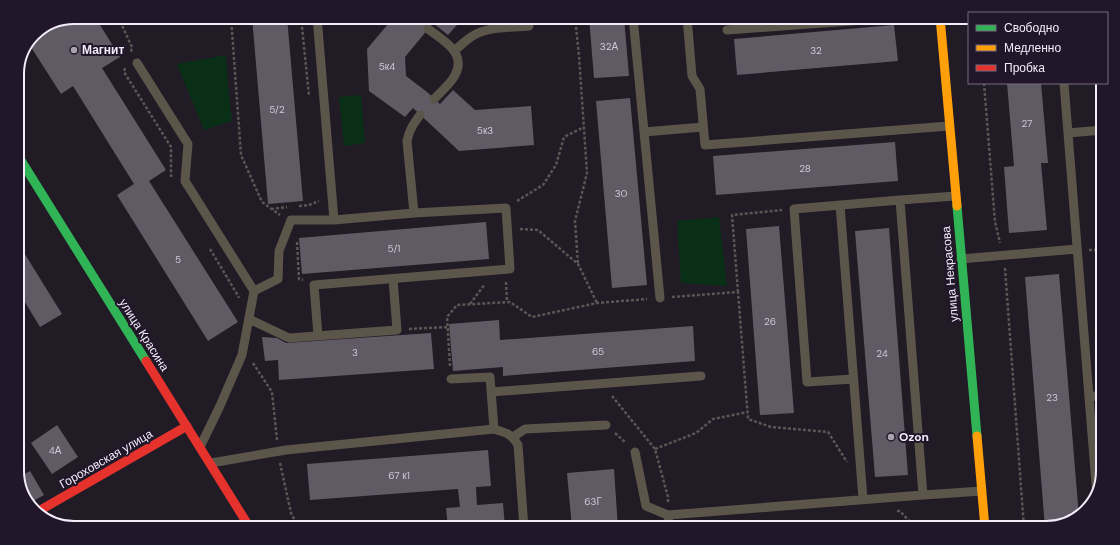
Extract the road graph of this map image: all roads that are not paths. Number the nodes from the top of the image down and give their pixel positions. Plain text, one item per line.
1 (318, 24) edge
2 (634, 24) edge
3 (688, 24) edge
4 (809, 24) edge
5 (941, 24) edge
6 (528, 26) dead end
7 (428, 29) dead end
8 (727, 30) dead end
9 (454, 51) junction
10 (137, 63) dead end
11 (1064, 84) edge
12 (434, 99) dead end
13 (420, 115) dead end
14 (949, 126) junction
15 (703, 127) junction
16 (1096, 131) edge
17 (644, 132) junction
18 (1068, 133) junction
19 (24, 165) edge
20 (956, 196) junction
21 (900, 200) junction
22 (840, 205) junction
23 (414, 213) junction
24 (334, 220) junction
25 (1077, 249) junction
26 (961, 259) junction
27 (393, 279) junction
28 (254, 292) junction
29 (660, 298) road end
30 (249, 319) junction
31 (318, 336) junction
32 (700, 376) dead end
33 (451, 379) road end
34 (853, 379) junction
35 (491, 392) junction
36 (1089, 396) junction
37 (1096, 396) edge
38 (606, 424) road end
39 (187, 426) junction
40 (494, 429) junction
41 (513, 437) junction
42 (200, 447) junction
43 (635, 452) road end
44 (210, 463) junction
45 (1096, 479) edge
46 (982, 490) junction
47 (923, 495) junction
48 (863, 500) junction
49 (42, 510) edge
50 (668, 515) junction
51 (246, 521) edge
52 (523, 521) edge
53 (668, 521) edge
54 (984, 521) edge

1 - 24 lane
2 - 17 lane
3 - 15 lane
4 - 8 lane
5 - 14 street, улица Некрасова
6 - 9 lane
7 - 9 lane
9 - 12 lane
10 - 28 lane
11 - 18 lane
13 - 23 lane
14 - 15 lane
14 - 20 street, улица Некрасова
15 - 17 lane
16 - 18 lane
17 - 29 lane
18 - 25 lane
19 - 39 street, улица Красина
20 - 21 lane
20 - 26 street, улица Некрасова
21 - 22 lane
21 - 47 lane
22 - 34 lane
22 - 34 lane
23 - 24 lane
23 - 27 lane
24 - 28 lane
25 - 26 lane
25 - 36 lane
26 - 46 street, улица Некрасова
27 - 31 lane
27 - 31 lane
28 - 30 lane
30 - 31 lane
30 - 42 lane
32 - 35 lane
33 - 35 lane
34 - 48 lane
35 - 40 lane
36 - 37 lane
36 - 45 lane
38 - 41 lane
39 - 42 street, улица Красина
39 - 49 street, Гороховская улица
40 - 41 lane
40 - 44 lane
41 - 52 lane
42 - 44 street, улица Красина
43 - 50 lane
44 - 51 street, улица Красина
46 - 47 lane
46 - 54 street, улица Некрасова
47 - 48 lane
48 - 50 lane
50 - 53 lane

